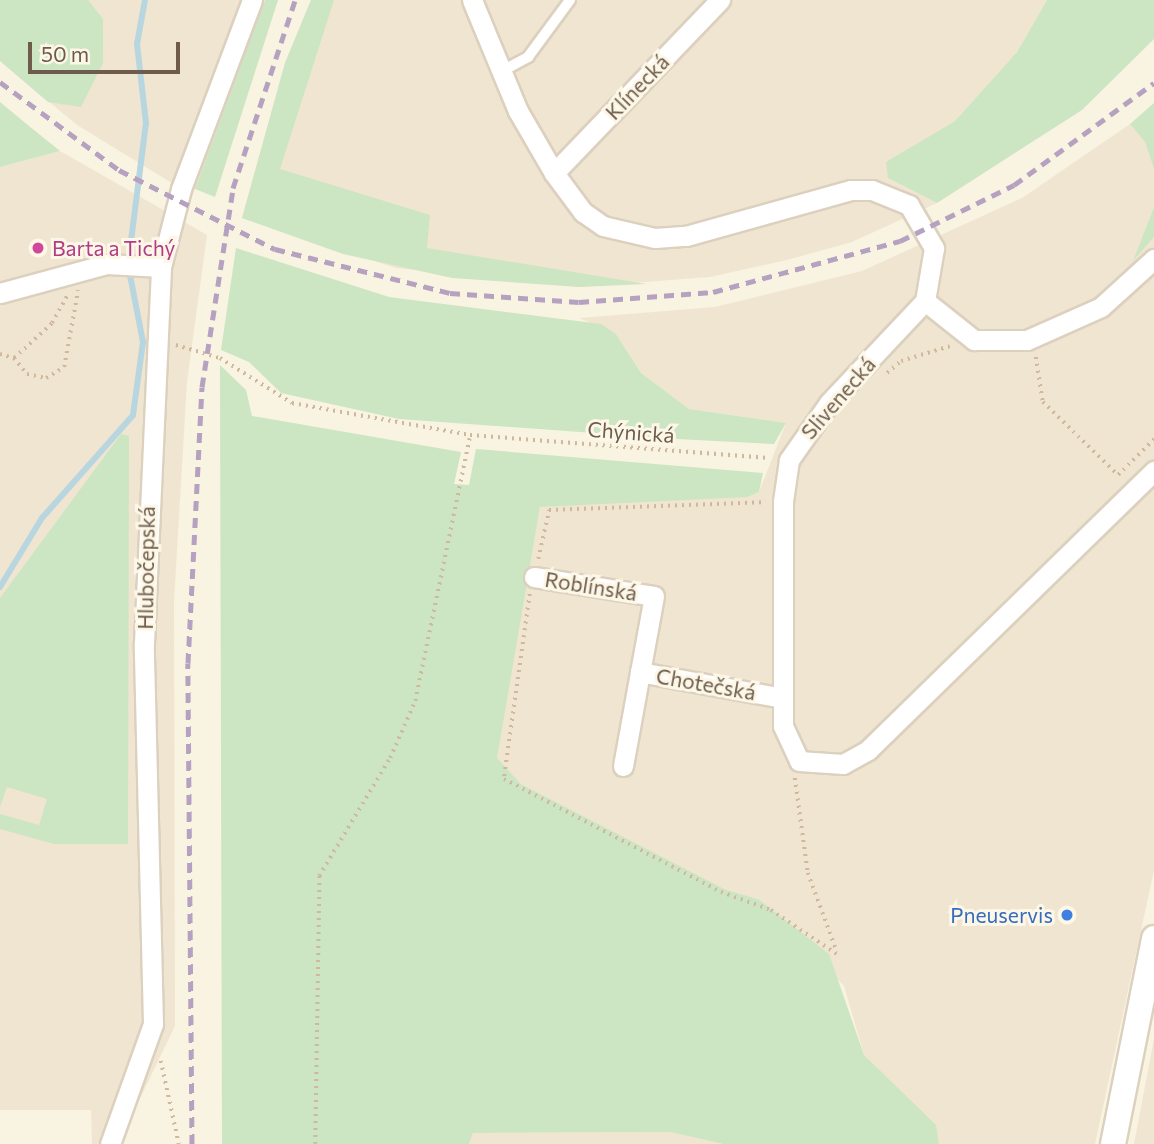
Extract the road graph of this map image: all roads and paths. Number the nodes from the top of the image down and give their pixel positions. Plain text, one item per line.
1 (252, 0) edge
2 (472, 0) edge
3 (570, 0) edge
4 (720, 0) edge
5 (502, 72) junction
6 (554, 173) junction
7 (1154, 259) edge
8 (160, 267) junction
9 (79, 280) junction
10 (0, 293) edge
11 (925, 301) junction
12 (162, 340) junction
13 (974, 340) junction
14 (1027, 340) junction
15 (0, 354) edge
16 (14, 358) junction
17 (881, 378) dead end
18 (470, 435) junction
19 (789, 460) junction
20 (1154, 471) edge
21 (1118, 475) dead end
22 (534, 577) dead end
23 (640, 673) junction
24 (783, 698) junction
25 (799, 761) junction
26 (623, 766) dead end
27 (1154, 938) edge
28 (838, 954) dead end
29 (153, 1024) junction
30 (110, 1144) edge
31 (178, 1144) edge
32 (315, 1144) edge
33 (1113, 1144) edge

1 - 8 street, Hlubočepská
2 - 5 street
3 - 5 lane
4 - 6 street, Klínecká
5 - 6 street
6 - 11 street
7 - 14 street
8 - 9 street
8 - 12 street, Hlubočepská
9 - 10 street
9 - 16 path
9 - 16 path
11 - 13 street
11 - 19 street, Slivenecká
12 - 18 path, Chýnická
12 - 29 street, Hlubočepská
13 - 14 street
13 - 17 path
14 - 21 path
15 - 16 path
18 - 19 path, Chýnická
18 - 32 path
19 - 24 street, Slivenecká
20 - 25 street
22 - 23 street, Roblínská
23 - 24 street, Chotečská
23 - 26 street, Chotečská
24 - 25 street, Slivenecká
25 - 28 path
27 - 33 street
29 - 30 street, Hlubočepská
29 - 31 path

